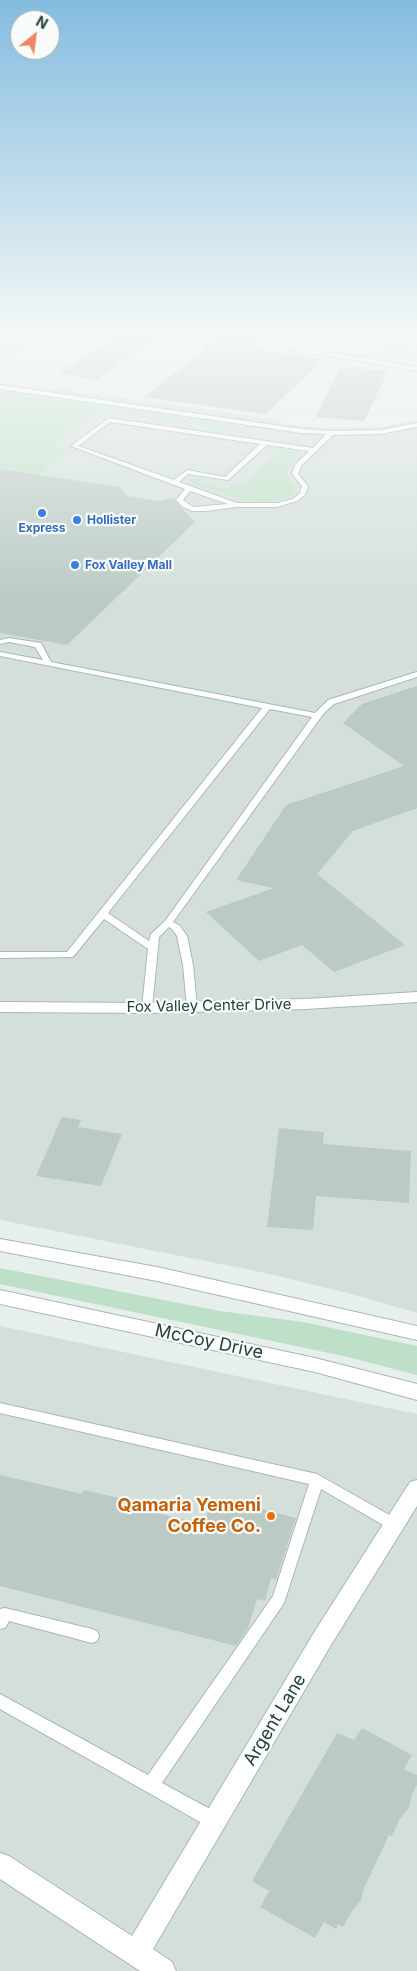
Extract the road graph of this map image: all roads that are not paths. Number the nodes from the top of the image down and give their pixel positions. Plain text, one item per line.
1 (105, 423) edge
2 (130, 423) edge
3 (242, 423) edge
4 (249, 423) edge
5 (417, 425) edge
6 (331, 433) junction
7 (226, 437) junction
8 (265, 443) junction
9 (314, 450) junction
10 (175, 482) junction
11 (189, 488) junction
12 (236, 505) junction
13 (0, 642) edge
14 (0, 654) edge
15 (48, 663) junction
16 (417, 674) edge
17 (268, 706) junction
18 (317, 716) junction
19 (103, 914) junction
20 (168, 923) junction
21 (153, 948) junction
22 (0, 955) edge
23 (417, 998) edge
24 (0, 1007) edge
25 (192, 1007) junction
26 (147, 1008) junction
27 (0, 1244) edge
28 (0, 1297) edge
29 (417, 1333) edge
30 (417, 1392) edge
31 (0, 1408) edge
32 (318, 1480) junction
33 (417, 1488) edge
34 (395, 1525) junction
35 (0, 1623) edge
36 (92, 1636) dead end
37 (0, 1701) edge
38 (150, 1786) junction
39 (215, 1821) junction
40 (0, 1865) edge
41 (136, 1952) junction
42 (163, 1971) edge

1 - 10 lane
2 - 7 lane
3 - 7 lane
4 - 6 lane
5 - 6 lane
6 - 9 lane
7 - 8 lane
8 - 9 lane
8 - 10 lane
9 - 12 lane
10 - 11 lane
11 - 12 lane
11 - 12 lane
13 - 15 lane
14 - 15 lane
15 - 17 lane
16 - 18 lane
17 - 18 lane
17 - 19 lane
18 - 20 lane
19 - 21 lane
19 - 22 lane
20 - 21 lane
20 - 25 lane
21 - 26 lane
23 - 25 street, Fox Valley Center Drive
24 - 26 street, Fox Valley Center Drive
25 - 26 street, Fox Valley Center Drive
27 - 29 street
28 - 30 street, McCoy Drive
31 - 32 lane
32 - 34 lane
32 - 38 lane
33 - 34 street, Argent Lane
34 - 39 street, Argent Lane
35 - 36 lane
37 - 38 lane
38 - 39 lane
39 - 41 street, Argent Lane
40 - 41 street
41 - 42 street

